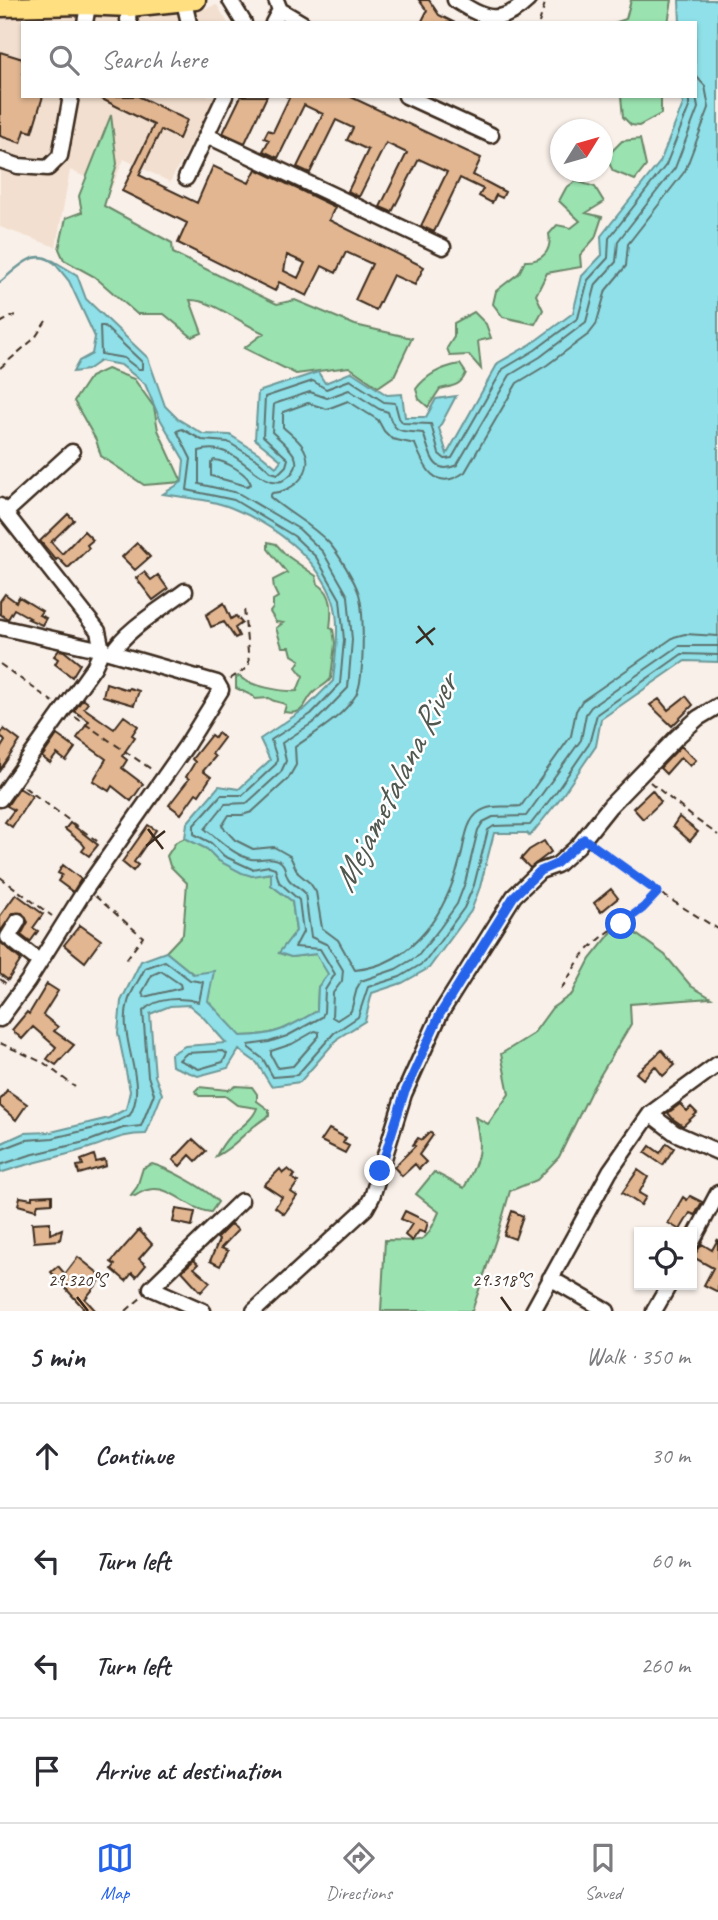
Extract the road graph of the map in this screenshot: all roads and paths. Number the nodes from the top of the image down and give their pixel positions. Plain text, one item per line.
1 (230, 0) edge
2 (455, 0) edge
3 (528, 0) edge
4 (546, 0) edge
5 (190, 1) edge
6 (0, 7) edge
7 (125, 9) edge
8 (276, 11) edge
9 (86, 14) edge
10 (189, 21) edge
11 (242, 21) edge
12 (298, 21) edge
13 (540, 21) edge
14 (71, 98) edge
15 (224, 98) edge
16 (410, 98) edge
17 (491, 135) dead end
18 (208, 136) junction
19 (0, 160) edge
20 (186, 178) dead end
21 (443, 247) dead end
22 (15, 315) dead end
23 (46, 321) dead end
24 (0, 323) edge
25 (0, 368) edge
26 (72, 452) dead end
27 (2, 510) edge
28 (185, 591) dead end
29 (244, 608) dead end
30 (0, 627) edge
31 (107, 651) junction
32 (0, 664) edge
33 (220, 686) junction
34 (718, 706) edge
35 (64, 709) junction
36 (640, 775) junction
37 (165, 778) junction
38 (14, 780) junction
39 (0, 799) edge
40 (718, 835) edge
41 (584, 839) junction
42 (112, 851) junction
43 (0, 877) edge
44 (85, 890) junction
45 (658, 892) junction
46 (19, 921) dead end
47 (64, 925) junction
48 (718, 929) edge
49 (125, 961) dead end
50 (40, 962) junction
51 (561, 989) dead end
52 (0, 1019) edge
53 (0, 1043) edge
54 (718, 1064) edge
55 (75, 1087) dead end
56 (650, 1114) junction
57 (718, 1152) edge
58 (718, 1193) edge
59 (242, 1201) dead end
60 (697, 1233) edge
61 (550, 1278) junction
62 (151, 1288) junction
63 (665, 1290) edge
64 (126, 1311) edge
65 (203, 1311) edge
66 (254, 1311) edge
67 (533, 1311) edge
68 (607, 1311) edge
69 (654, 1311) edge

1 - 11 street
2 - 3 street
4 - 13 path
5 - 7 main road
5 - 10 street
6 - 9 main road
7 - 9 main road
8 - 12 street
14 - 19 street
15 - 18 street
16 - 17 street
18 - 20 street
18 - 21 street
22 - 24 path
23 - 25 path
26 - 27 street
27 - 31 street
28 - 31 street
29 - 33 path
30 - 31 street
31 - 33 street
31 - 35 street
32 - 35 path
33 - 37 street
34 - 36 street
35 - 37 path
35 - 38 street
36 - 40 path
36 - 41 street
37 - 42 street
38 - 39 street
38 - 42 path
41 - 45 path
41 - 66 street
42 - 44 street
43 - 47 path
44 - 47 street
44 - 49 path
45 - 48 path
45 - 51 path
46 - 50 street
47 - 50 street
50 - 52 street
53 - 55 path
54 - 56 street
56 - 57 street
56 - 61 street
58 - 60 street
59 - 62 street
61 - 67 street
61 - 68 street
62 - 64 path
62 - 65 street
63 - 69 street

